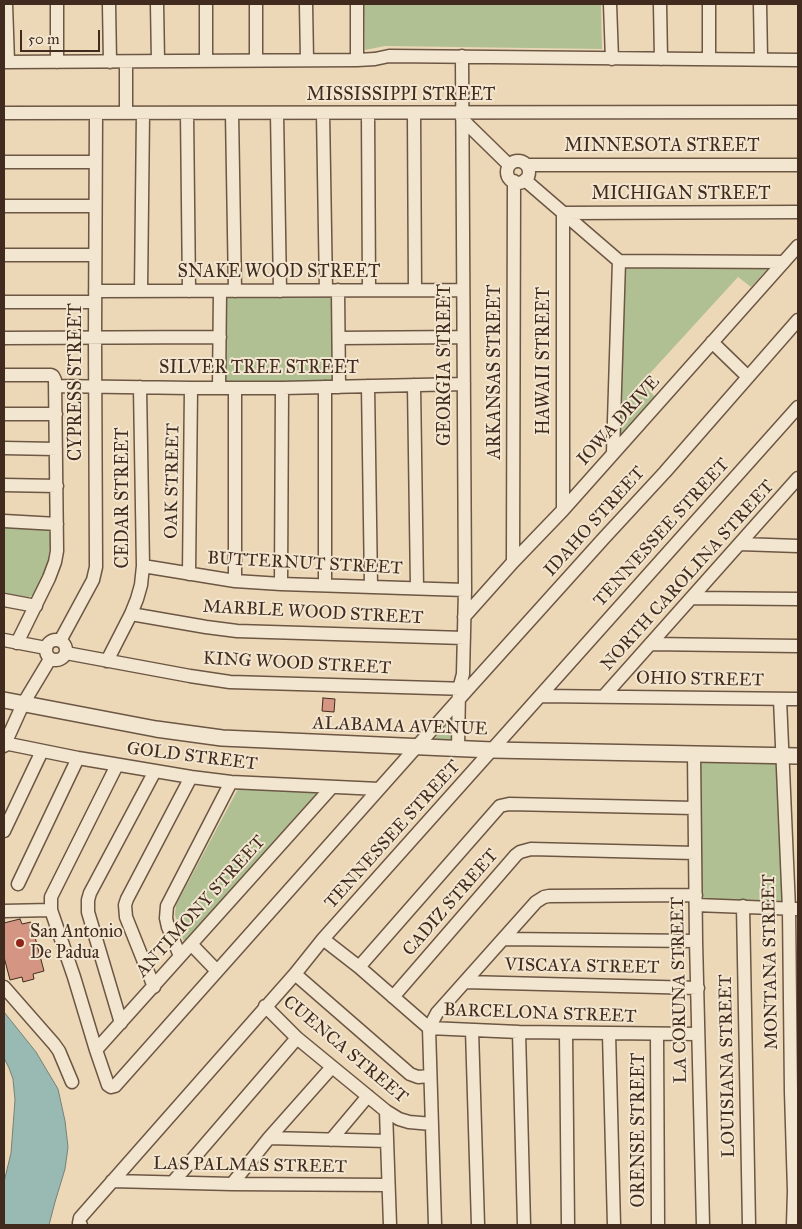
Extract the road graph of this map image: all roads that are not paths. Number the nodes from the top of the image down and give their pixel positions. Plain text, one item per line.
1 (6, 4) edge
2 (57, 4) edge
3 (109, 4) edge
4 (157, 4) edge
5 (206, 4) edge
6 (256, 4) edge
7 (306, 4) edge
8 (357, 4) edge
9 (610, 4) edge
10 (660, 4) edge
11 (709, 4) edge
12 (760, 4) edge
13 (462, 56) junction
14 (612, 59) junction
15 (660, 59) junction
16 (709, 59) junction
17 (761, 59) junction
18 (256, 60) junction
19 (307, 60) junction
20 (357, 60) junction
21 (798, 60) edge
22 (158, 61) junction
23 (206, 61) junction
24 (6, 62) edge
25 (57, 62) junction
26 (110, 62) junction
27 (126, 62) junction
28 (798, 112) edge
29 (4, 113) edge
30 (96, 113) junction
31 (126, 113) junction
32 (143, 113) junction
33 (187, 113) junction
34 (232, 113) junction
35 (277, 113) junction
36 (323, 113) junction
37 (368, 113) junction
38 (414, 113) junction
39 (462, 116) junction
40 (4, 162) edge
41 (95, 162) junction
42 (527, 165) junction
43 (798, 165) edge
44 (510, 166) junction
45 (519, 181) junction
46 (4, 206) edge
47 (95, 206) junction
48 (798, 212) edge
49 (563, 213) junction
50 (798, 246) edge
51 (4, 255) edge
52 (95, 255) junction
53 (619, 261) junction
54 (784, 262) junction
55 (332, 290) junction
56 (369, 290) junction
57 (415, 290) junction
58 (463, 290) junction
59 (141, 291) junction
60 (189, 291) junction
61 (220, 291) junction
62 (235, 291) junction
63 (280, 291) junction
64 (95, 297) junction
65 (4, 302) edge
66 (798, 320) edge
67 (463, 336) junction
68 (220, 337) junction
69 (4, 338) edge
70 (94, 338) junction
71 (339, 338) junction
72 (712, 342) junction
73 (4, 375) edge
74 (748, 377) junction
75 (55, 381) junction
76 (464, 384) junction
77 (414, 385) junction
78 (95, 386) junction
79 (368, 386) junction
80 (140, 387) junction
81 (325, 387) junction
82 (339, 387) junction
83 (191, 388) junction
84 (219, 388) junction
85 (235, 388) junction
86 (282, 388) junction
87 (796, 413) edge
88 (4, 414) edge
89 (56, 414) junction
90 (4, 448) edge
91 (56, 450) junction
92 (613, 453) junction
93 (798, 478) edge
94 (4, 485) edge
95 (57, 486) junction
96 (563, 510) junction
97 (4, 521) edge
98 (57, 524) junction
99 (740, 544) junction
100 (798, 546) edge
101 (513, 562) junction
102 (144, 566) junction
103 (189, 574) junction
104 (235, 581) junction
105 (280, 584) junction
106 (326, 585) junction
107 (371, 586) junction
108 (416, 588) junction
109 (465, 590) junction
110 (691, 598) junction
111 (798, 599) edge
112 (4, 600) edge
113 (36, 606) junction
114 (131, 614) junction
115 (464, 617) junction
116 (464, 638) junction
117 (4, 640) edge
118 (18, 643) junction
119 (650, 644) junction
120 (798, 646) edge
121 (63, 647) junction
122 (48, 654) junction
123 (107, 661) junction
124 (462, 692) junction
125 (541, 696) junction
126 (604, 696) junction
127 (780, 699) junction
128 (798, 699) edge
129 (4, 700) edge
130 (23, 704) junction
131 (4, 744) edge
132 (417, 747) junction
133 (463, 749) junction
134 (492, 750) junction
135 (42, 751) junction
136 (694, 753) junction
137 (782, 755) junction
138 (798, 756) edge
139 (78, 758) junction
140 (117, 765) junction
141 (155, 771) junction
142 (190, 777) junction
143 (231, 782) junction
144 (332, 787) junction
145 (379, 789) junction
146 (694, 808) junction
147 (785, 812) junction
148 (798, 812) edge
149 (4, 831) edge
150 (695, 853) junction
151 (793, 859) edge
152 (18, 884) dead end
153 (696, 900) junction
154 (742, 906) junction
155 (793, 909) edge
156 (51, 910) junction
157 (4, 911) edge
158 (324, 939) junction
159 (503, 939) junction
160 (696, 941) junction
161 (191, 944) junction
162 (180, 956) junction
163 (359, 967) junction
164 (217, 970) junction
165 (295, 974) junction
166 (465, 982) junction
167 (4, 987) edge
168 (154, 987) junction
169 (698, 988) junction
170 (393, 997) junction
171 (265, 1006) junction
172 (121, 1023) junction
173 (429, 1028) junction
174 (472, 1030) junction
175 (519, 1032) junction
176 (566, 1033) junction
177 (609, 1034) junction
178 (657, 1034) junction
179 (698, 1034) junction
180 (297, 1038) junction
181 (96, 1050) junction
182 (332, 1066) junction
183 (430, 1076) junction
184 (72, 1082) dead end
185 (795, 1092) edge
186 (368, 1096) junction
187 (386, 1111) junction
188 (432, 1124) junction
189 (269, 1138) junction
190 (331, 1140) junction
191 (387, 1141) junction
192 (795, 1143) edge
193 (112, 1181) junction
194 (173, 1182) junction
195 (232, 1184) junction
196 (388, 1185) junction
197 (796, 1191) edge
198 (80, 1224) edge
199 (390, 1225) edge
200 (435, 1225) edge
201 (478, 1225) edge
202 (524, 1225) edge
203 (568, 1225) edge
204 (614, 1225) edge
205 (658, 1225) edge
206 (704, 1225) edge
207 (749, 1225) edge
208 (793, 1225) edge

1 - 24 street
2 - 25 street
3 - 26 street
4 - 22 street
5 - 23 street
6 - 18 street
7 - 19 street
8 - 20 street
9 - 14 street
10 - 15 street
11 - 16 street
12 - 17 street
13 - 14 street
13 - 20 street
13 - 39 street, GEORGIA STREET
14 - 15 street
15 - 16 street
16 - 17 street
17 - 21 street
18 - 19 street
18 - 23 street
19 - 20 street
22 - 23 street
22 - 27 street
24 - 25 street
25 - 26 street
26 - 27 street
27 - 31 street
28 - 39 street, MISSISSIPPI STREET
29 - 30 street, MISSISSIPPI STREET
30 - 31 street, MISSISSIPPI STREET
30 - 41 street, CYPRESS STREET
31 - 32 street, MISSISSIPPI STREET
32 - 33 street, MISSISSIPPI STREET
32 - 59 street
33 - 34 street, MISSISSIPPI STREET
33 - 60 street
34 - 35 street, MISSISSIPPI STREET
34 - 62 street
35 - 36 street, MISSISSIPPI STREET
35 - 63 street
36 - 37 street, MISSISSIPPI STREET
36 - 55 street
37 - 38 street, MISSISSIPPI STREET
37 - 56 street
38 - 39 street, MISSISSIPPI STREET
38 - 57 street
39 - 44 street
39 - 58 street, GEORGIA STREET
40 - 41 street
41 - 47 street, CYPRESS STREET
42 - 43 street, MINNESOTA STREET
42 - 44 street
42 - 45 street
44 - 45 street
45 - 49 street
45 - 101 street, ARKANSAS STREET
46 - 47 street
47 - 52 street, CYPRESS STREET
48 - 49 street, MICHIGAN STREET
49 - 53 street
49 - 96 street, HAWAII STREET
50 - 54 street, IOWA DRIVE
51 - 52 street
52 - 64 street, CYPRESS STREET
53 - 54 street
53 - 92 street
54 - 72 street, IOWA DRIVE
55 - 56 street, SNAKE WOOD STREET
55 - 63 street, SNAKE WOOD STREET
55 - 71 street
56 - 57 street, SNAKE WOOD STREET
57 - 58 street, SNAKE WOOD STREET
58 - 67 street, GEORGIA STREET
59 - 60 street, SNAKE WOOD STREET
59 - 64 street, SNAKE WOOD STREET
60 - 61 street, SNAKE WOOD STREET
61 - 62 street, SNAKE WOOD STREET
61 - 68 street
62 - 63 street, SNAKE WOOD STREET
64 - 65 street, SNAKE WOOD STREET
64 - 70 street, CYPRESS STREET
66 - 74 street, IDAHO STREET
67 - 71 street
67 - 76 street, GEORGIA STREET
68 - 70 street
68 - 84 street
69 - 70 street
70 - 78 street, CYPRESS STREET
71 - 82 street
72 - 74 street
72 - 92 street, IOWA DRIVE
73 - 75 street, SILVER TREE STREET
74 - 124 street, IDAHO STREET
75 - 78 street, SILVER TREE STREET
75 - 89 street
76 - 77 street, SILVER TREE STREET
76 - 109 street, GEORGIA STREET
77 - 79 street, SILVER TREE STREET
77 - 108 street
78 - 80 street, SILVER TREE STREET
78 - 121 street, CYPRESS STREET
79 - 82 street, SILVER TREE STREET
79 - 107 street
80 - 83 street, SILVER TREE STREET
80 - 102 street, CEDAR STREET
81 - 82 street, SILVER TREE STREET
81 - 86 street, SILVER TREE STREET
81 - 106 street
83 - 84 street, SILVER TREE STREET
83 - 103 street, OAK STREET
84 - 85 street, SILVER TREE STREET
85 - 86 street, SILVER TREE STREET
85 - 104 street
86 - 105 street
87 - 125 street, TENNESSEE STREET
88 - 89 street
89 - 91 street
90 - 91 street
91 - 95 street
92 - 96 street, IOWA DRIVE
93 - 99 street, NORTH CAROLINA STREET
94 - 95 street
95 - 98 street
96 - 101 street, IOWA DRIVE
97 - 98 street
98 - 113 street
99 - 100 street
99 - 110 street, NORTH CAROLINA STREET
101 - 115 street, IOWA DRIVE
102 - 103 street, BUTTERNUT STREET
102 - 114 street, CEDAR STREET
103 - 104 street, BUTTERNUT STREET
104 - 105 street, BUTTERNUT STREET
105 - 106 street, BUTTERNUT STREET
106 - 107 street, BUTTERNUT STREET
107 - 108 street, BUTTERNUT STREET
108 - 109 street, BUTTERNUT STREET
109 - 115 street, GEORGIA STREET
110 - 111 street
110 - 119 street, NORTH CAROLINA STREET
112 - 113 street
113 - 118 street
114 - 116 street, MARBLE WOOD STREET
114 - 123 street, CEDAR STREET
115 - 116 street, GEORGIA STREET
116 - 124 street, GEORGIA STREET
117 - 118 street
118 - 122 street
119 - 120 street
119 - 126 street, NORTH CAROLINA STREET
121 - 122 street
121 - 122 street
121 - 123 street, KING WOOD STREET
122 - 130 street
123 - 124 street, KING WOOD STREET
124 - 132 street, IDAHO STREET
124 - 133 street, GEORGIA STREET
125 - 126 street, OHIO STREET
125 - 134 street, TENNESSEE STREET
126 - 127 street, OHIO STREET
127 - 128 street, OHIO STREET
127 - 137 street, MONTANA STREET
129 - 130 street, ALABAMA AVENUE
130 - 131 street
130 - 132 street, ALABAMA AVENUE
131 - 135 street, GOLD STREET
132 - 133 street, ALABAMA AVENUE
132 - 145 street, IDAHO STREET
133 - 134 street, ALABAMA AVENUE
134 - 136 street, ALABAMA AVENUE
134 - 158 street, TENNESSEE STREET
135 - 139 street, GOLD STREET
135 - 149 street
136 - 137 street, ALABAMA AVENUE
136 - 146 street, LA CORUNA STREET
137 - 138 street, ALABAMA AVENUE
137 - 147 street, MONTANA STREET
139 - 140 street, GOLD STREET
139 - 152 street
140 - 141 street, GOLD STREET
140 - 156 street
141 - 142 street, GOLD STREET
141 - 172 street
142 - 143 street, GOLD STREET
142 - 168 street
143 - 144 street, GOLD STREET
143 - 162 street
144 - 145 street, GOLD STREET
144 - 161 street, ANTIMONY STREET
145 - 164 street, IDAHO STREET
146 - 150 street, LA CORUNA STREET
146 - 163 street
147 - 148 street
147 - 151 street, MONTANA STREET
150 - 153 street, LA CORUNA STREET
150 - 170 street, CADIZ STREET
151 - 155 street, MONTANA STREET
153 - 154 street
153 - 159 street
153 - 160 street, LA CORUNA STREET
154 - 155 street
154 - 207 street, LOUISIANA STREET
155 - 185 street, MONTANA STREET
156 - 157 street
156 - 181 street
158 - 163 street, BARCELONA STREET
158 - 165 street, TENNESSEE STREET
159 - 160 street
159 - 166 street
160 - 169 street, LA CORUNA STREET
161 - 162 street, ANTIMONY STREET
161 - 164 street
162 - 168 street, ANTIMONY STREET
163 - 170 street, BARCELONA STREET
164 - 181 street, IDAHO STREET
165 - 171 street, TENNESSEE STREET
165 - 183 street
166 - 169 street, VISCAYA STREET
166 - 173 street
167 - 184 street
168 - 172 street, ANTIMONY STREET
169 - 179 street, LA CORUNA STREET
170 - 173 street, BARCELONA STREET
171 - 180 street, CUENCA STREET
171 - 193 street, TENNESSEE STREET
172 - 181 street, ANTIMONY STREET
173 - 174 street, BARCELONA STREET
173 - 183 street
174 - 175 street, BARCELONA STREET
174 - 201 street
175 - 176 street, BARCELONA STREET
175 - 202 street
176 - 177 street, BARCELONA STREET
176 - 203 street
177 - 178 street, BARCELONA STREET
177 - 204 street
178 - 179 street, BARCELONA STREET
178 - 205 street, ORENSE STREET
179 - 206 street, LA CORUNA STREET
180 - 182 street, CUENCA STREET
180 - 194 street
182 - 186 street, CUENCA STREET
182 - 189 street
183 - 188 street
185 - 192 street, MONTANA STREET
186 - 187 street, CUENCA STREET
186 - 190 street
187 - 188 street, CUENCA STREET
187 - 191 street
188 - 200 street
189 - 190 street
189 - 195 street
190 - 191 street
191 - 196 street
192 - 197 street, MONTANA STREET
193 - 194 street, LAS PALMAS STREET
193 - 198 street, TENNESSEE STREET
194 - 195 street, LAS PALMAS STREET
195 - 196 street, LAS PALMAS STREET
196 - 199 street
197 - 208 street, MONTANA STREET

